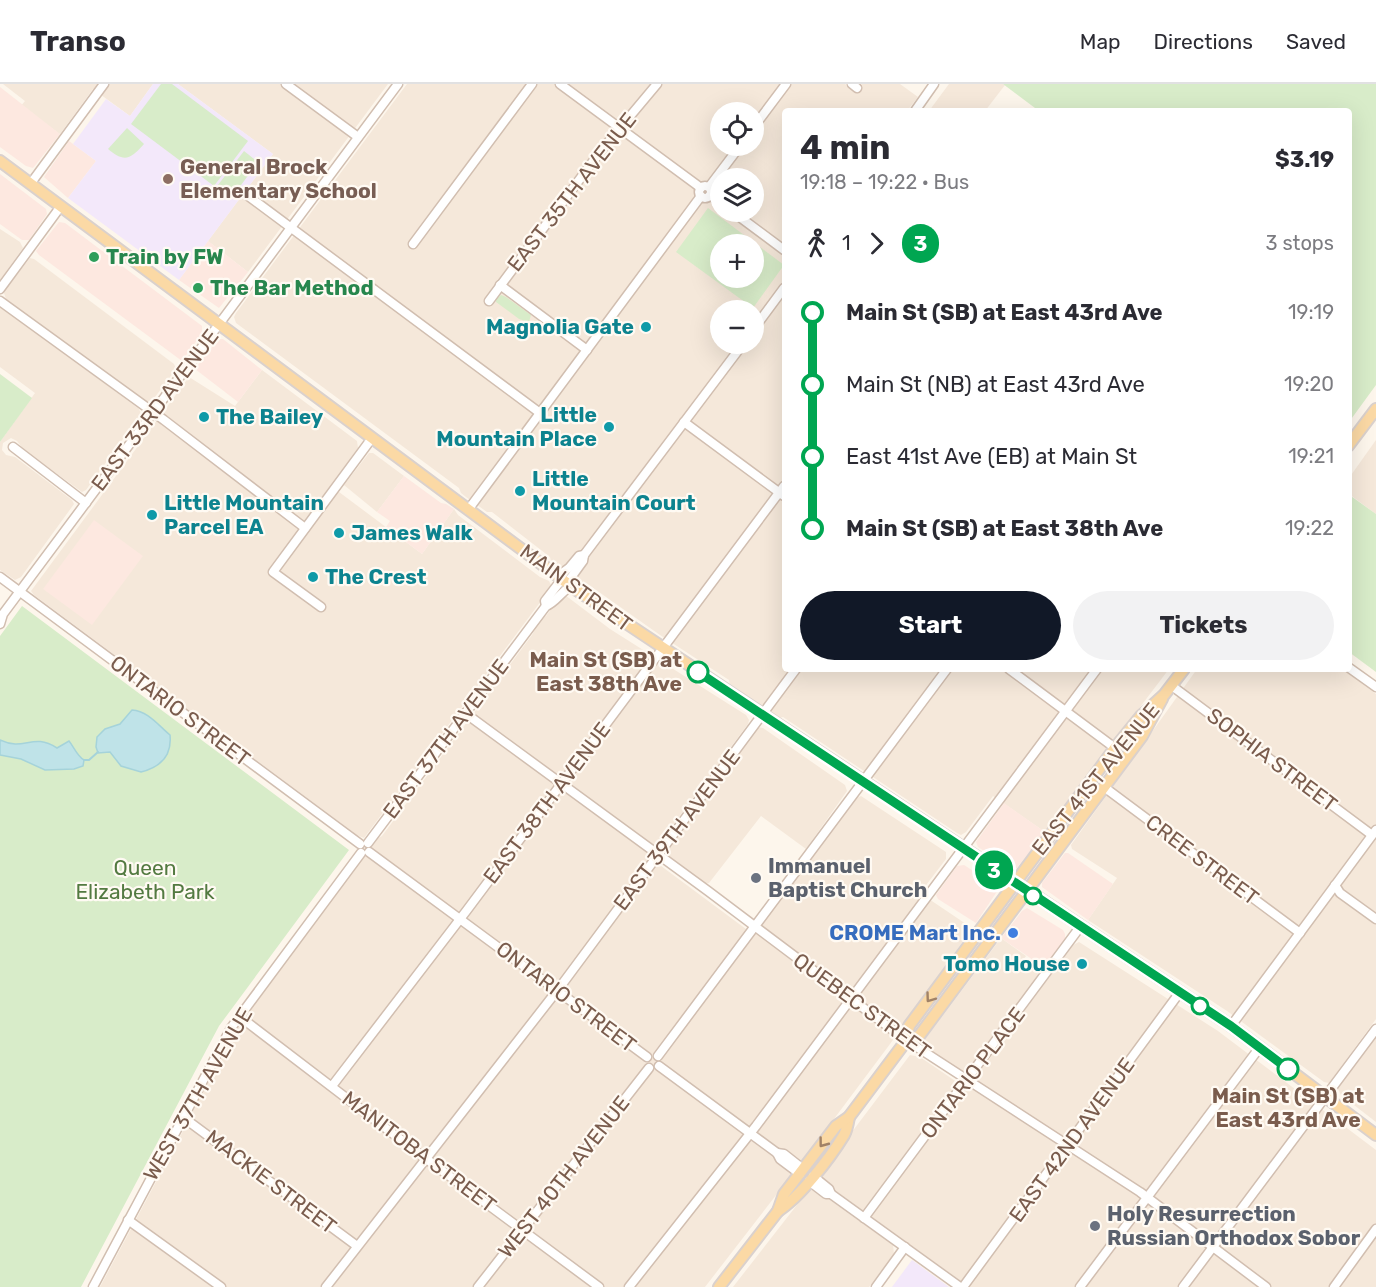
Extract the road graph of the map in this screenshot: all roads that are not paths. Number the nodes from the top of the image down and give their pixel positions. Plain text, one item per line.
1 (104, 84) edge
2 (286, 84) edge
3 (398, 84) edge
4 (532, 84) edge
5 (560, 84) edge
6 (657, 84) edge
7 (786, 84) edge
8 (934, 84) edge
9 (917, 108) edge
10 (764, 113) edge
11 (620, 129) junction
12 (358, 137) junction
13 (732, 156) edge
14 (0, 161) edge
15 (30, 183) junction
16 (705, 191) junction
17 (247, 195) dead end
18 (710, 195) edge
19 (61, 206) junction
20 (746, 222) edge
21 (291, 228) junction
22 (412, 244) dead end
23 (782, 249) edge
24 (500, 285) junction
25 (0, 289) edge
26 (782, 291) edge
27 (0, 301) edge
28 (489, 301) dead end
29 (764, 315) edge
30 (220, 323) junction
31 (587, 350) junction
32 (735, 354) edge
33 (1376, 409) edge
34 (154, 412) junction
35 (540, 413) junction
36 (684, 422) junction
37 (372, 438) junction
38 (1352, 441) edge
39 (13, 447) dead end
40 (782, 491) edge
41 (782, 493) edge
42 (86, 503) junction
43 (468, 510) junction
44 (305, 528) junction
45 (0, 577) edge
46 (564, 581) junction
47 (19, 592) junction
48 (321, 607) dead end
49 (2, 614) edge
50 (0, 624) edge
51 (663, 649) junction
52 (1352, 670) edge
53 (794, 672) edge
54 (945, 672) edge
55 (1013, 672) edge
56 (1095, 672) edge
57 (1182, 672) edge
58 (1376, 687) edge
59 (1168, 690) junction
60 (1065, 711) junction
61 (465, 713) junction
62 (762, 715) junction
63 (1116, 748) junction
64 (863, 782) junction
65 (562, 784) junction
66 (1104, 787) junction
67 (1374, 832) edge
68 (365, 848) junction
69 (962, 849) junction
70 (658, 855) junction
71 (1014, 884) junction
72 (1335, 885) junction
73 (1027, 892) junction
74 (461, 919) junction
75 (1376, 919) edge
76 (754, 926) junction
77 (1080, 927) junction
78 (1300, 933) junction
79 (557, 990) junction
80 (1180, 992) junction
81 (850, 998) junction
82 (239, 1016) junction
83 (1231, 1026) junction
84 (1376, 1029) edge
85 (906, 1040) junction
86 (1260, 1047) junction
87 (658, 1056) junction
88 (647, 1058) junction
89 (659, 1066) junction
90 (649, 1068) junction
91 (967, 1080) junction
92 (332, 1086) junction
93 (1326, 1098) junction
94 (849, 1117) junction
95 (184, 1118) junction
96 (750, 1133) junction
97 (1376, 1135) edge
98 (1067, 1146) junction
99 (425, 1158) junction
100 (802, 1171) junction
101 (811, 1179) junction
102 (1147, 1197) junction
103 (778, 1211) junction
104 (864, 1218) junction
105 (128, 1220) junction
106 (1376, 1229) edge
107 (523, 1230) junction
108 (357, 1246) junction
109 (905, 1247) junction
110 (1213, 1248) junction
111 (93, 1287) edge
112 (221, 1287) edge
113 (326, 1287) edge
114 (478, 1287) edge
115 (599, 1287) edge
116 (629, 1287) edge
117 (719, 1287) edge
118 (876, 1287) edge
119 (961, 1287) edge
120 (1080, 1287) edge
121 (1183, 1287) edge
122 (1266, 1287) edge
123 (1334, 1287) edge

1 - 15 street
2 - 12 street
3 - 12 street, EAST 33RD AVENUE
4 - 22 street
5 - 11 street
6 - 11 street, EAST 35TH AVENUE
7 - 10 street
8 - 9 street
11 - 16 street
11 - 24 street, EAST 35TH AVENUE
12 - 21 street, EAST 33RD AVENUE
13 - 16 street
14 - 15 main road, MAIN STREET
15 - 19 main road, MAIN STREET
16 - 18 street
16 - 31 street
17 - 21 street
19 - 25 street
19 - 30 main road, MAIN STREET
20 - 23 street
21 - 30 street, EAST 33RD AVENUE
21 - 35 street
24 - 28 street, EAST 35TH AVENUE
24 - 31 street
26 - 29 street
27 - 34 street
30 - 34 street, EAST 33RD AVENUE
30 - 37 main road, MAIN STREET
31 - 35 street
32 - 36 street, EAST 37TH AVENUE
33 - 38 main road
34 - 42 street, EAST 33RD AVENUE
34 - 44 street
35 - 43 street
36 - 40 street
36 - 46 street, EAST 37TH AVENUE
37 - 43 main road, MAIN STREET
37 - 44 street
39 - 42 street
41 - 51 street, EAST 38TH AVENUE
42 - 47 street, EAST 33RD AVENUE
43 - 46 main road, MAIN STREET
44 - 48 street
45 - 47 street, ONTARIO STREET
46 - 51 main road, MAIN STREET
46 - 61 street, EAST 37TH AVENUE
47 - 49 street, EAST 33RD AVENUE
47 - 68 street, ONTARIO STREET
49 - 50 street, EAST 33RD AVENUE
51 - 62 main road, MAIN STREET
51 - 65 street, EAST 38TH AVENUE
52 - 58 street
53 - 62 street, EAST 39TH AVENUE
54 - 64 street
55 - 60 street
56 - 60 street
57 - 59 main road, EAST 41ST AVENUE
59 - 63 main road, EAST 41ST AVENUE
59 - 66 main road, EAST 41ST AVENUE
59 - 67 street, SOPHIA STREET
60 - 63 street
60 - 69 street
61 - 65 street, QUEBEC STREET
61 - 68 street, EAST 37TH AVENUE
62 - 64 main road, MAIN STREET
62 - 70 street, EAST 39TH AVENUE
63 - 71 main road, EAST 41ST AVENUE
64 - 69 main road, MAIN STREET
64 - 76 street
65 - 70 street, QUEBEC STREET
65 - 74 street, EAST 38TH AVENUE
66 - 73 main road, EAST 41ST AVENUE
66 - 78 street, CREE STREET
67 - 72 street
68 - 74 street, ONTARIO STREET
68 - 82 street, WEST 37TH AVENUE
69 - 71 main road, MAIN STREET
69 - 81 street
70 - 76 street, QUEBEC STREET
70 - 79 street, EAST 39TH AVENUE
71 - 73 main road, MAIN STREET
71 -> 85 main road, EAST 41ST AVENUE
72 - 75 street
72 - 78 street
73 - 77 main road, MAIN STREET
73 - 85 main road, EAST 41ST AVENUE
74 - 79 street, ONTARIO STREET
74 - 92 street, EAST 38TH AVENUE
76 - 81 street, QUEBEC STREET
76 - 87 street
77 - 80 main road, MAIN STREET
77 - 91 street, ONTARIO PLACE
78 - 83 street
79 - 88 street, ONTARIO STREET
79 - 99 street, EAST 39TH AVENUE
80 - 83 main road, MAIN STREET
80 - 98 street, EAST 42ND AVENUE
81 - 85 street, QUEBEC STREET
81 - 96 street
82 - 92 street, MANITOBA STREET
82 - 95 street, WEST 37TH AVENUE
83 - 86 main road, MAIN STREET
84 - 93 street
85 - 91 street, QUEBEC STREET
85 - 94 main road, EAST 41ST AVENUE
86 - 93 main road, MAIN STREET
86 - 102 street
87 - 88 street
87 - 89 street
88 - 90 street
89 - 90 street
89 - 96 street
90 - 107 street, WEST 40TH AVENUE
91 - 98 street, QUEBEC STREET
91 - 104 street, ONTARIO PLACE
92 - 99 street, MANITOBA STREET
93 - 97 main road, MAIN STREET
93 - 110 street
94 -> 100 main road, EAST 41ST AVENUE
94 - 101 main road, EAST 41ST AVENUE
95 - 105 street, WEST 37TH AVENUE
95 - 108 street, MACKIE STREET
96 - 100 street
96 - 116 street
98 - 102 street, QUEBEC STREET
98 - 119 street, EAST 42ND AVENUE
99 - 107 street, MANITOBA STREET
99 - 108 street, EAST 39TH AVENUE
100 - 103 main road, EAST 41ST AVENUE
101 - 103 main road, EAST 41ST AVENUE
101 - 104 street
102 - 110 street, QUEBEC STREET
102 - 120 street
103 - 117 main road
104 - 109 street
105 - 111 street, WEST 37TH AVENUE
105 - 112 street
106 - 123 street
107 - 114 street, WEST 40TH AVENUE
107 - 115 street, MANITOBA STREET
108 - 113 street, EAST 39TH AVENUE
109 - 118 street
109 - 119 street
110 - 121 street
110 - 122 street, QUEBEC STREET

